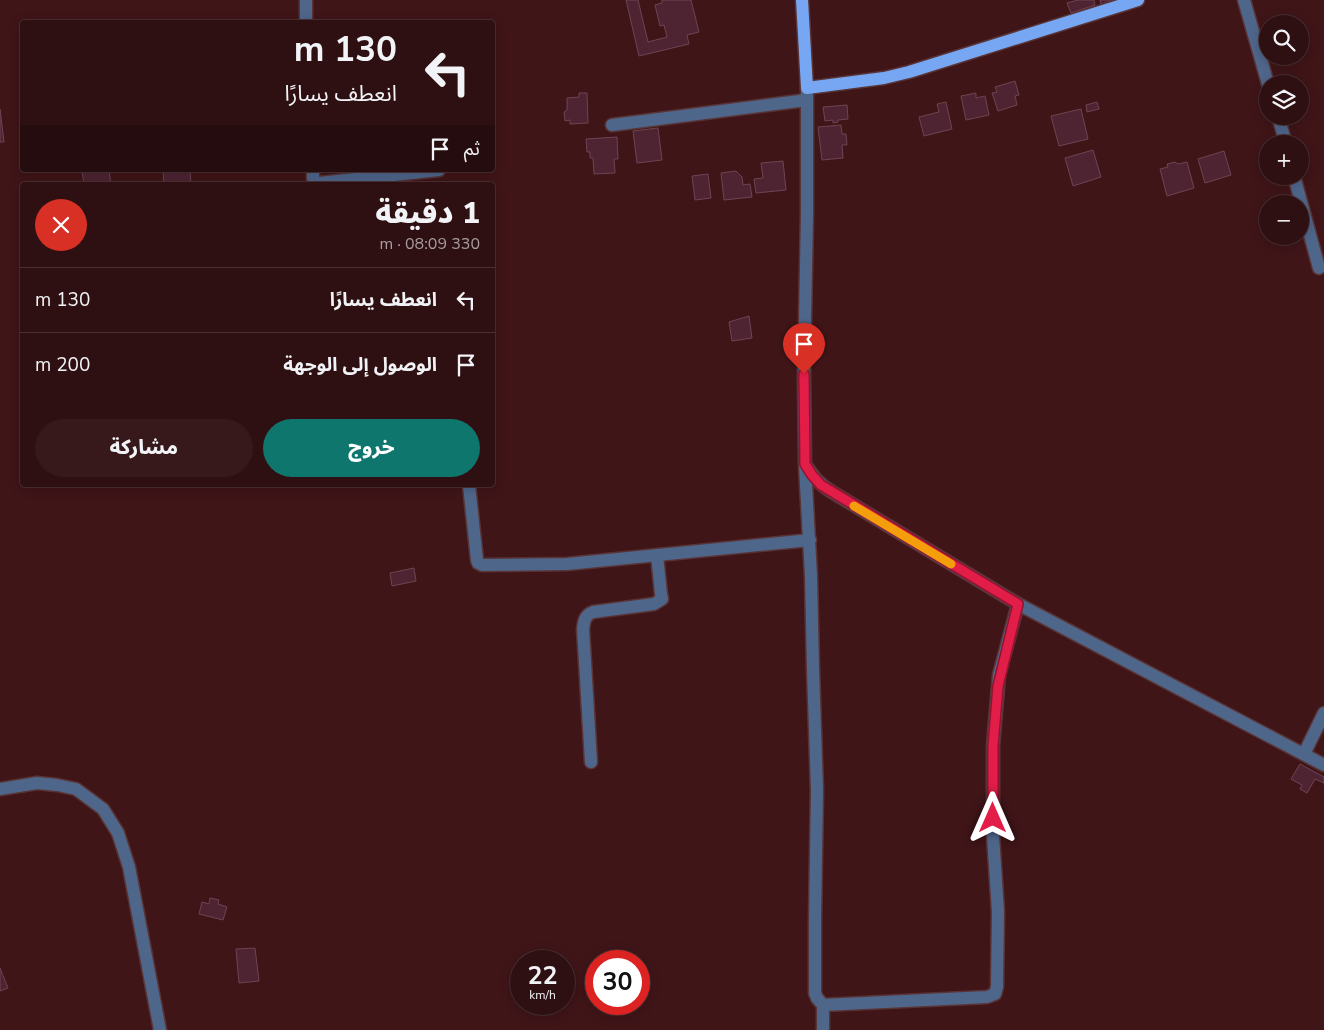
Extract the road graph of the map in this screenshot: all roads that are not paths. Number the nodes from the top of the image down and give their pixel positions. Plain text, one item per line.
1 (306, 0) edge
2 (802, 0) edge
3 (1138, 0) edge
4 (1244, 0) edge
5 (306, 20) edge
6 (1265, 75) edge
7 (807, 94) junction
8 (612, 125) dead end
9 (421, 172) edge
10 (328, 182) edge
11 (1296, 185) edge
12 (1319, 268) dead end
13 (805, 464) junction
14 (469, 487) edge
15 (810, 540) junction
16 (657, 554) junction
17 (1018, 604) junction
18 (1324, 713) edge
19 (1304, 754) junction
20 (591, 762) dead end
21 (1324, 765) edge
22 (0, 789) edge
23 (823, 1005) junction
24 (160, 1030) edge
25 (822, 1030) edge

1 - 5 street
2 - 7 main road
3 - 7 main road
4 - 6 street
7 - 8 street
7 - 13 street
9 - 10 street
11 - 12 street
13 - 15 street
13 - 17 street
14 - 16 street
15 - 16 street
15 - 23 street
16 - 20 street
17 - 19 street
17 - 23 street
18 - 19 street
19 - 21 street
22 - 24 street
23 - 25 street

